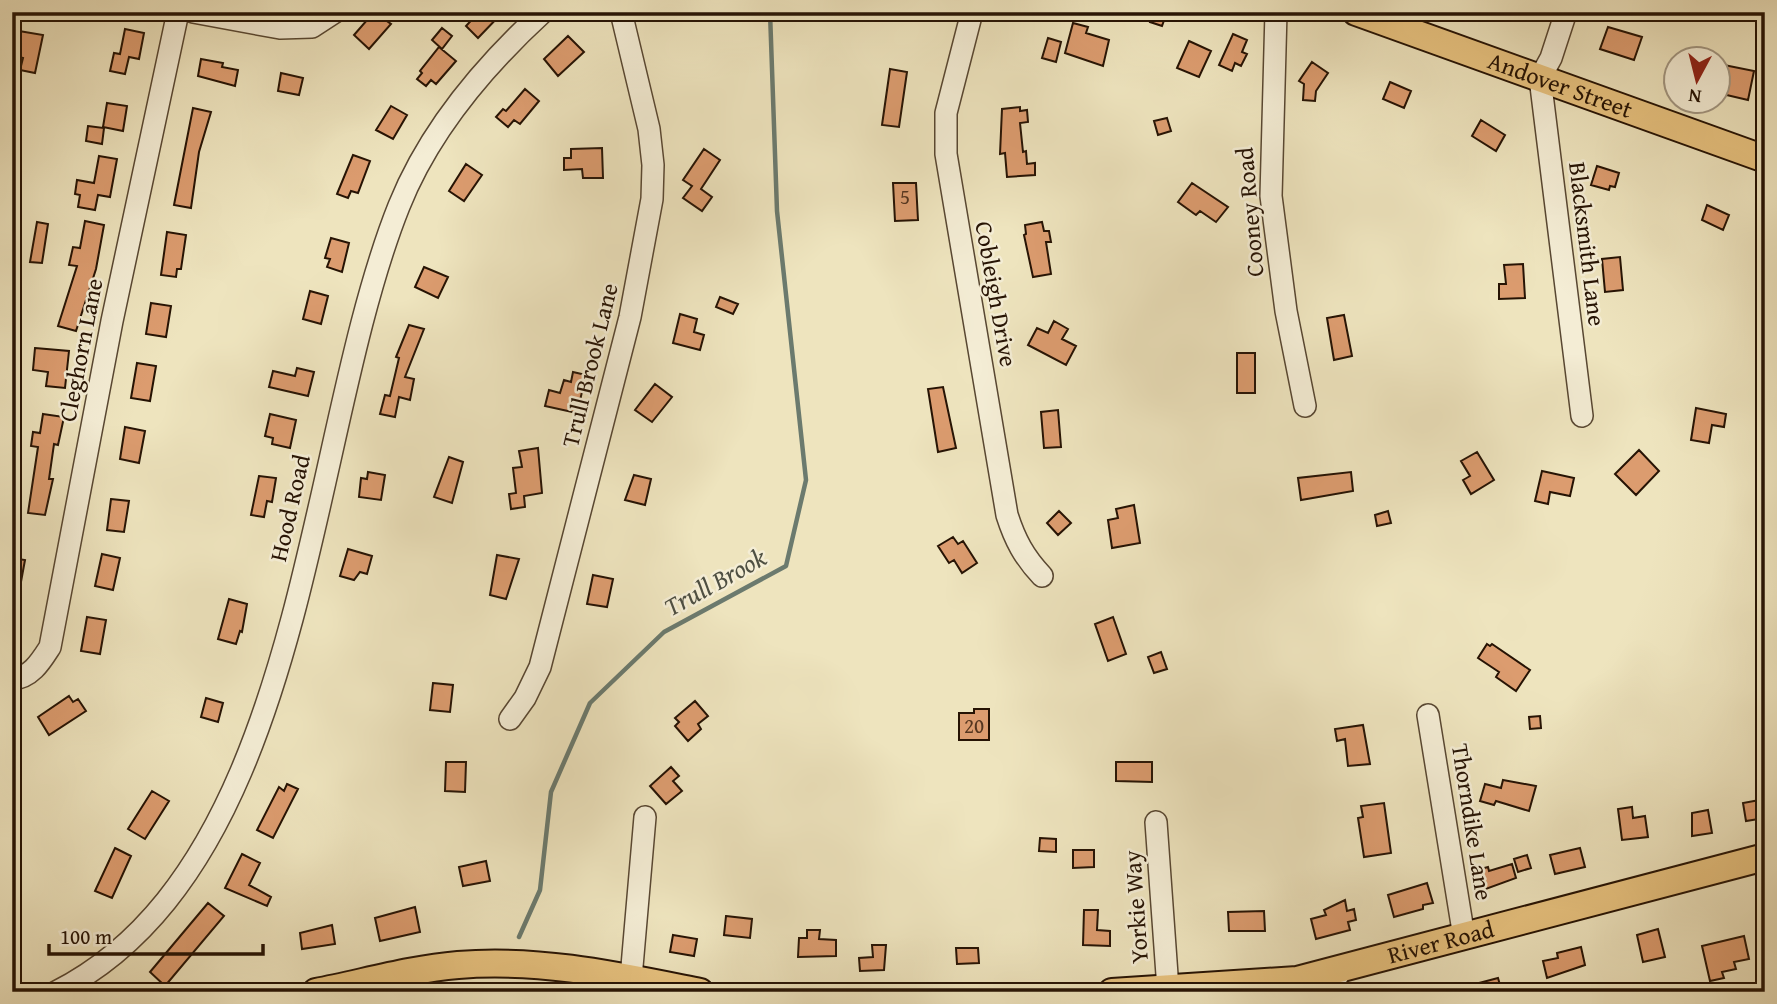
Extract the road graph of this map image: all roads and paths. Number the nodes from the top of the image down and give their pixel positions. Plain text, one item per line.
1 (178, 12) edge
2 (193, 12) edge
3 (335, 12) edge
4 (543, 12) edge
5 (621, 12) edge
6 (972, 12) edge
7 (1276, 12) edge
8 (1356, 12) edge
9 (1566, 12) edge
10 (1540, 78) junction
11 (1765, 159) edge
12 (1306, 406) dead end
13 (1582, 416) dead end
14 (1042, 576) dead end
15 (12, 679) edge
16 (1428, 715) dead end
17 (510, 719) dead end
18 (645, 817) dead end
19 (1156, 822) dead end
20 (1765, 858) edge
21 (1464, 937) junction
22 (1342, 969) junction
23 (631, 978) junction
24 (1245, 988) edge
25 (1168, 989) junction
26 (1140, 991) edge
27 (55, 992) edge
28 (316, 992) edge
29 (700, 992) edge
30 (1112, 992) edge
31 (1327, 992) edge

1 - 15 street, Cleghorn Lane
2 - 3 street
4 - 27 street, Hood Road
5 - 17 street, Trull Brook Lane
6 - 14 street, Cobleigh Drive
7 - 12 street, Cooney Road
8 - 10 main road, Andover Street
9 - 10 street
10 - 11 main road, Andover Street
10 - 13 street, Blacksmith Lane
16 - 21 street, Thorndike Lane
18 - 23 street
19 - 25 street, Yorkie Way
20 - 21 main road, River Road
21 - 22 main road, River Road
22 - 24 main road, River Road
22 - 31 street
23 - 28 main road
23 - 29 main road
24 - 25 main road, River Road
25 - 26 main road, River Road
26 - 30 main road, River Road

